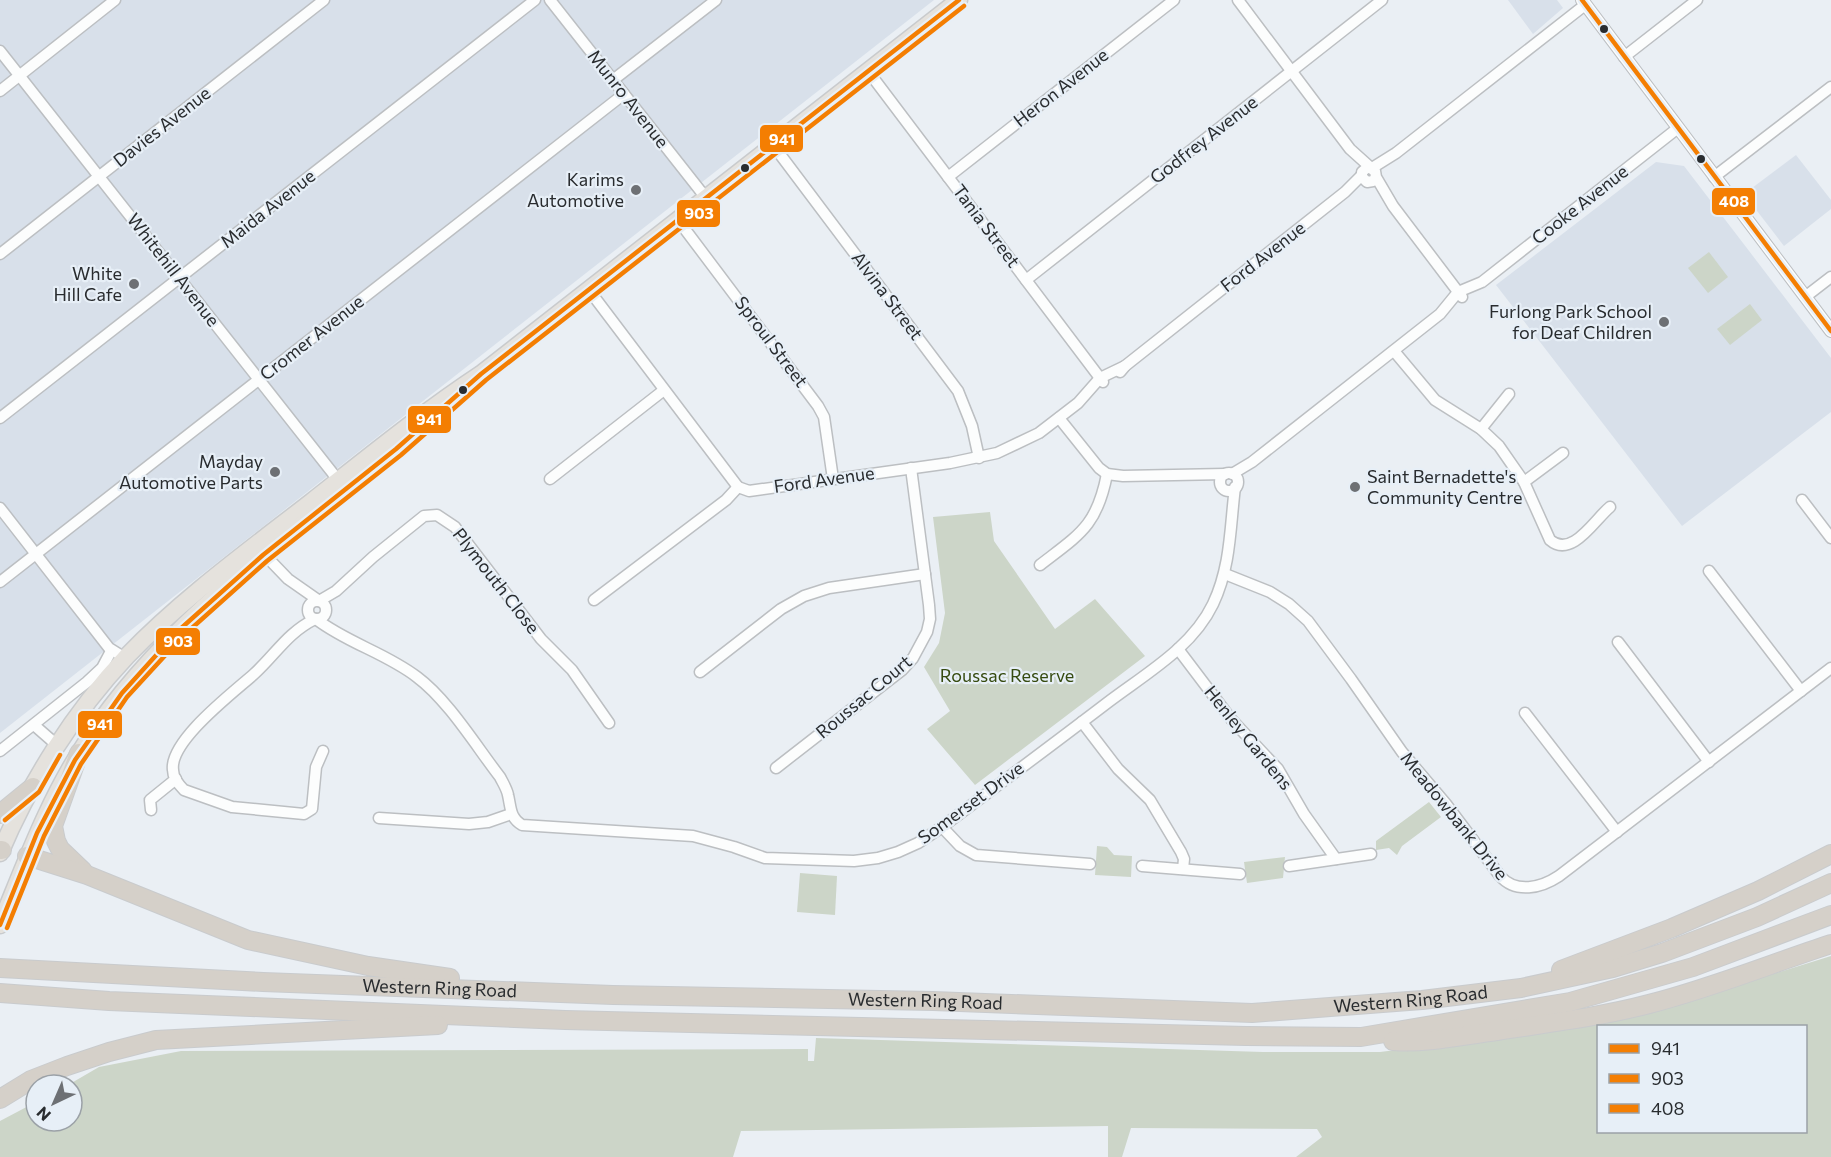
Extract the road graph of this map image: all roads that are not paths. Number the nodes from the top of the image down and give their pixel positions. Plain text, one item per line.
1 (115, 0) edge
2 (324, 0) edge
3 (535, 0) edge
4 (550, 0) edge
5 (716, 0) edge
6 (958, 0) edge
7 (1174, 0) edge
8 (1238, 0) edge
9 (1382, 0) edge
10 (1697, 0) edge
11 (1584, 2) edge
12 (0, 51) edge
13 (1624, 57) junction
14 (868, 71) junction
15 (1291, 71) junction
16 (20, 76) junction
17 (614, 80) junction
18 (1831, 87) edge
19 (0, 91) edge
20 (624, 94) junction
21 (1678, 128) junction
22 (773, 145) junction
23 (1369, 175) junction
24 (99, 177) junction
25 (948, 177) junction
26 (1714, 177) junction
27 (706, 198) junction
28 (678, 220) junction
29 (0, 254) edge
30 (1831, 277) edge
31 (179, 279) junction
32 (1026, 280) junction
33 (589, 290) junction
34 (1460, 295) junction
35 (1805, 297) junction
36 (1831, 331) edge
37 (1394, 351) junction
38 (259, 380) junction
39 (1101, 380) junction
40 (664, 390) junction
41 (1509, 394) dead end
42 (0, 418) edge
43 (1059, 418) junction
44 (1481, 429) junction
45 (1563, 453) dead end
46 (979, 458) junction
47 (911, 468) junction
48 (1107, 474) junction
49 (550, 479) dead end
50 (833, 479) junction
51 (1229, 481) junction
52 (1524, 482) junction
53 (342, 485) junction
54 (738, 487) junction
55 (1802, 500) dead end
56 (1610, 507) dead end
57 (0, 508) edge
58 (1831, 538) edge
59 (260, 550) junction
60 (36, 554) junction
61 (1040, 565) dead end
62 (1709, 571) dead end
63 (925, 574) junction
64 (1225, 574) junction
65 (288, 579) junction
66 (0, 582) edge
67 (594, 600) dead end
68 (322, 605) junction
69 (308, 609) junction
70 (316, 619) junction
71 (300, 626) junction
72 (348, 638) junction
73 (1618, 642) dead end
74 (1178, 649) junction
75 (118, 654) junction
76 (1831, 668) edge
77 (139, 672) junction
78 (700, 672) dead end
79 (126, 688) junction
80 (1801, 691) junction
81 (1525, 713) dead end
82 (1082, 722) junction
83 (609, 723) dead end
84 (34, 725) junction
85 (58, 746) junction
86 (323, 751) dead end
87 (0, 752) edge
88 (79, 753) junction
89 (1709, 762) junction
90 (776, 768) dead end
91 (176, 780) junction
92 (33, 787) junction
93 (151, 810) dead end
94 (511, 813) junction
95 (0, 814) edge
96 (379, 818) dead end
97 (942, 827) junction
98 (1617, 832) junction
99 (0, 851) edge
100 (1371, 854) dead end
101 (1831, 854) edge
102 (27, 855) junction
103 (1336, 859) junction
104 (1090, 864) dead end
105 (1142, 866) dead end
106 (1289, 866) dead end
107 (1183, 869) junction
108 (1240, 874) dead end
109 (87, 875) junction
110 (1831, 883) edge
111 (1831, 915) edge
112 (0, 925) edge
113 (1831, 944) edge
114 (0, 968) edge
115 (1521, 988) junction
116 (0, 993) edge
117 (613, 995) junction
118 (565, 1020) junction
119 (1361, 1037) junction
120 (67, 1066) junction
121 (0, 1099) edge
122 (0, 1106) edge

1 - 16 street
2 - 24 street, Davies Avenue
3 - 31 street, Maida Avenue
4 - 17 street, Munro Avenue
5 - 17 street
6 - 14 main road
7 - 25 street, Heron Avenue
8 - 15 street
9 - 15 street, Godfrey Avenue
10 - 13 street
11 - 13 street
11 - 23 street, Ford Avenue
12 - 16 street, Whitehill Avenue
13 - 21 street
14 - 22 main road
14 - 25 street, Tania Street
15 - 23 street
15 - 32 street, Godfrey Avenue
16 - 19 street
16 - 24 street, Whitehill Avenue
17 - 20 street, Munro Avenue
18 - 26 street
20 - 27 street, Munro Avenue
20 - 38 street, Cromer Avenue
21 - 26 street
21 - 34 street, Cooke Avenue
22 - 27 main road
22 - 46 street, Alvina Street
23 - 34 street
23 - 39 street, Ford Avenue
24 - 29 street, Davies Avenue
24 - 31 street, Whitehill Avenue
25 - 32 street, Tania Street
26 - 35 street
27 - 28 main road
28 - 33 main road
28 - 50 street, Sproul Street
30 - 35 street
31 - 38 street, Whitehill Avenue
31 - 42 street, Maida Avenue
32 - 39 street, Tania Street
33 - 40 street
33 - 53 main road
34 - 37 street, Cooke Avenue
35 - 36 street
37 - 44 street
37 - 51 street, Cooke Avenue
38 - 53 street, Whitehill Avenue
38 - 60 street, Cromer Avenue
39 - 43 street, Ford Avenue
40 - 49 street
40 - 54 street
41 - 44 street
43 - 46 street, Ford Avenue
43 - 48 street
44 - 52 street
45 - 52 street
46 - 47 street, Ford Avenue
47 - 50 street, Ford Avenue
47 - 63 street, Roussac Court
48 - 51 street
48 - 61 street
50 - 54 street, Ford Avenue
51 - 64 street, Somerset Drive
52 - 56 street
53 - 59 main road
54 - 67 street
55 - 58 street
57 - 60 street
59 - 65 street
59 - 75 main road
59 - 77 main road
60 - 66 street, Cromer Avenue
60 - 75 street
62 - 80 street
63 - 78 street
63 - 90 street, Roussac Court
64 - 74 street, Somerset Drive
64 - 98 street, Meadowbank Drive
65 - 68 street
65 - 69 street
68 - 69 street
68 - 70 street
68 - 72 street
68 - 83 street, Plymouth Close
69 - 70 street
69 - 71 street
70 - 71 street
70 - 72 street
71 - 91 street
72 - 94 street
73 - 89 street
74 - 82 street, Somerset Drive
74 - 103 street, Henley Gardens
75 - 77 main road
75 - 84 street
75 - 85 main road
76 - 80 street, Meadowbank Drive
77 - 79 main road
79 - 85 main road
79 - 88 main road
80 - 89 street, Meadowbank Drive
81 - 98 street
82 - 97 street, Somerset Drive
82 - 107 street
84 - 85 street
84 - 87 street
85 - 92 main road
86 - 91 street
88 - 102 main road
88 - 109 highway
89 - 98 street, Meadowbank Drive
91 - 93 street
92 - 95 highway
92 - 99 main road
94 - 96 street
94 - 97 street, Somerset Drive
97 - 104 street
99 - 102 main road
100 - 103 street
101 - 115 highway
102 - 109 highway
102 - 112 main road
103 - 106 street
105 - 107 street
107 - 108 street
109 - 117 highway
110 - 115 highway, Western Ring Road
111 - 119 highway, Western Ring Road
113 - 119 highway
114 - 117 highway, Western Ring Road
115 - 117 highway, Western Ring Road
116 - 118 highway, Western Ring Road
118 - 119 highway, Western Ring Road
118 - 120 highway
120 - 121 highway
120 - 122 highway

